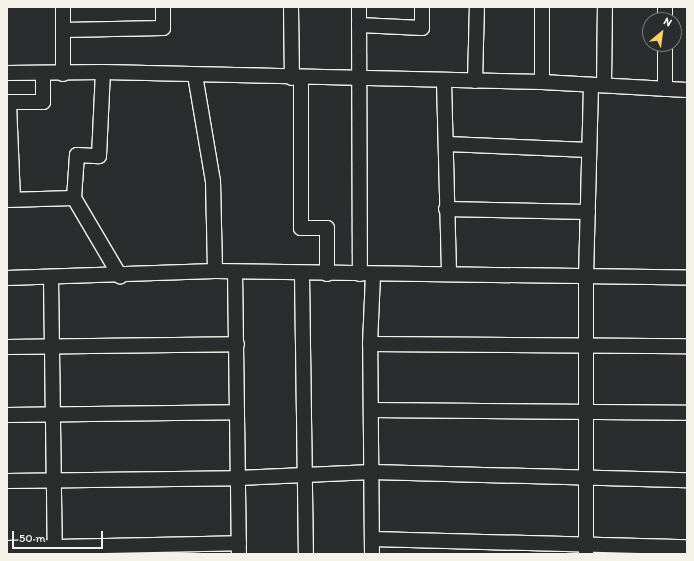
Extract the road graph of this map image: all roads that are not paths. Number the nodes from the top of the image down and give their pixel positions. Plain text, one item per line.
1 (63, 7) edge
2 (163, 7) edge
3 (291, 7) edge
4 (359, 7) edge
5 (422, 7) edge
6 (477, 7) edge
7 (542, 7) edge
8 (604, 7) edge
9 (359, 25) junction
10 (63, 30) junction
11 (665, 52) edge
12 (103, 72) junction
13 (7, 73) edge
14 (43, 74) junction
15 (63, 74) junction
16 (195, 75) junction
17 (296, 78) junction
18 (360, 80) junction
19 (444, 81) junction
20 (475, 81) junction
21 (542, 82) junction
22 (597, 85) junction
23 (665, 89) junction
24 (687, 90) edge
25 (447, 144) junction
26 (590, 150) junction
27 (74, 198) junction
28 (10, 200) edge
29 (446, 209) junction
30 (588, 212) junction
31 (215, 271) junction
32 (235, 272) junction
33 (302, 274) junction
34 (326, 274) junction
35 (367, 274) junction
36 (449, 274) junction
37 (120, 276) junction
38 (586, 276) junction
39 (7, 278) edge
40 (51, 278) junction
41 (687, 278) edge
42 (236, 344) junction
43 (370, 344) junction
44 (586, 344) junction
45 (51, 346) junction
46 (687, 346) edge
47 (7, 347) edge
48 (371, 410) junction
49 (238, 412) junction
50 (585, 412) junction
51 (687, 413) edge
52 (53, 414) junction
53 (7, 415) edge
54 (372, 472) junction
55 (305, 475) junction
56 (238, 478) junction
57 (585, 478) junction
58 (54, 480) junction
59 (687, 480) edge
60 (7, 481) edge
61 (372, 539) junction
62 (687, 547) edge
63 (7, 548) edge
64 (239, 549) edge
65 (586, 549) edge
66 (55, 551) edge
67 (306, 554) edge
68 (372, 554) edge

1 - 10 street
2 - 10 street
3 - 17 street
4 - 9 street
5 - 9 street
6 - 20 street
7 - 21 street
8 - 22 street
9 - 18 street
10 - 15 street
11 - 23 street
12 - 15 street
12 - 16 street
12 - 27 street
13 - 14 street
14 - 15 street
14 - 28 street
16 - 17 street
16 - 31 street
17 - 18 street
17 - 34 street
18 - 19 street
18 - 35 street
19 - 20 street
19 - 25 street
20 - 21 street
21 - 22 street
22 - 23 street
22 - 26 street
23 - 24 street
25 - 26 street
25 - 29 street
26 - 30 street
27 - 28 street
27 - 37 street
29 - 30 street
29 - 36 street
30 - 38 street
31 - 32 street
31 - 37 street
32 - 33 street
32 - 42 street
33 - 34 street
33 - 55 street
34 - 35 street
35 - 36 street
35 - 43 street
36 - 38 street
37 - 40 street
38 - 41 street
38 - 44 street
39 - 40 street
40 - 45 street
42 - 45 street
42 - 49 street
43 - 44 street
43 - 48 street
44 - 46 street
44 - 50 street
45 - 47 street
45 - 52 street
48 - 50 street
48 - 54 street
49 - 52 street
49 - 56 street
50 - 51 street
50 - 57 street
52 - 53 street
52 - 58 street
54 - 55 street
54 - 57 street
54 - 61 street
55 - 56 street
55 - 67 street
56 - 58 street
56 - 64 street
57 - 59 street
57 - 65 street
58 - 60 street
58 - 66 street
61 - 65 street
61 - 68 street
62 - 65 street
63 - 66 street
64 - 66 street

